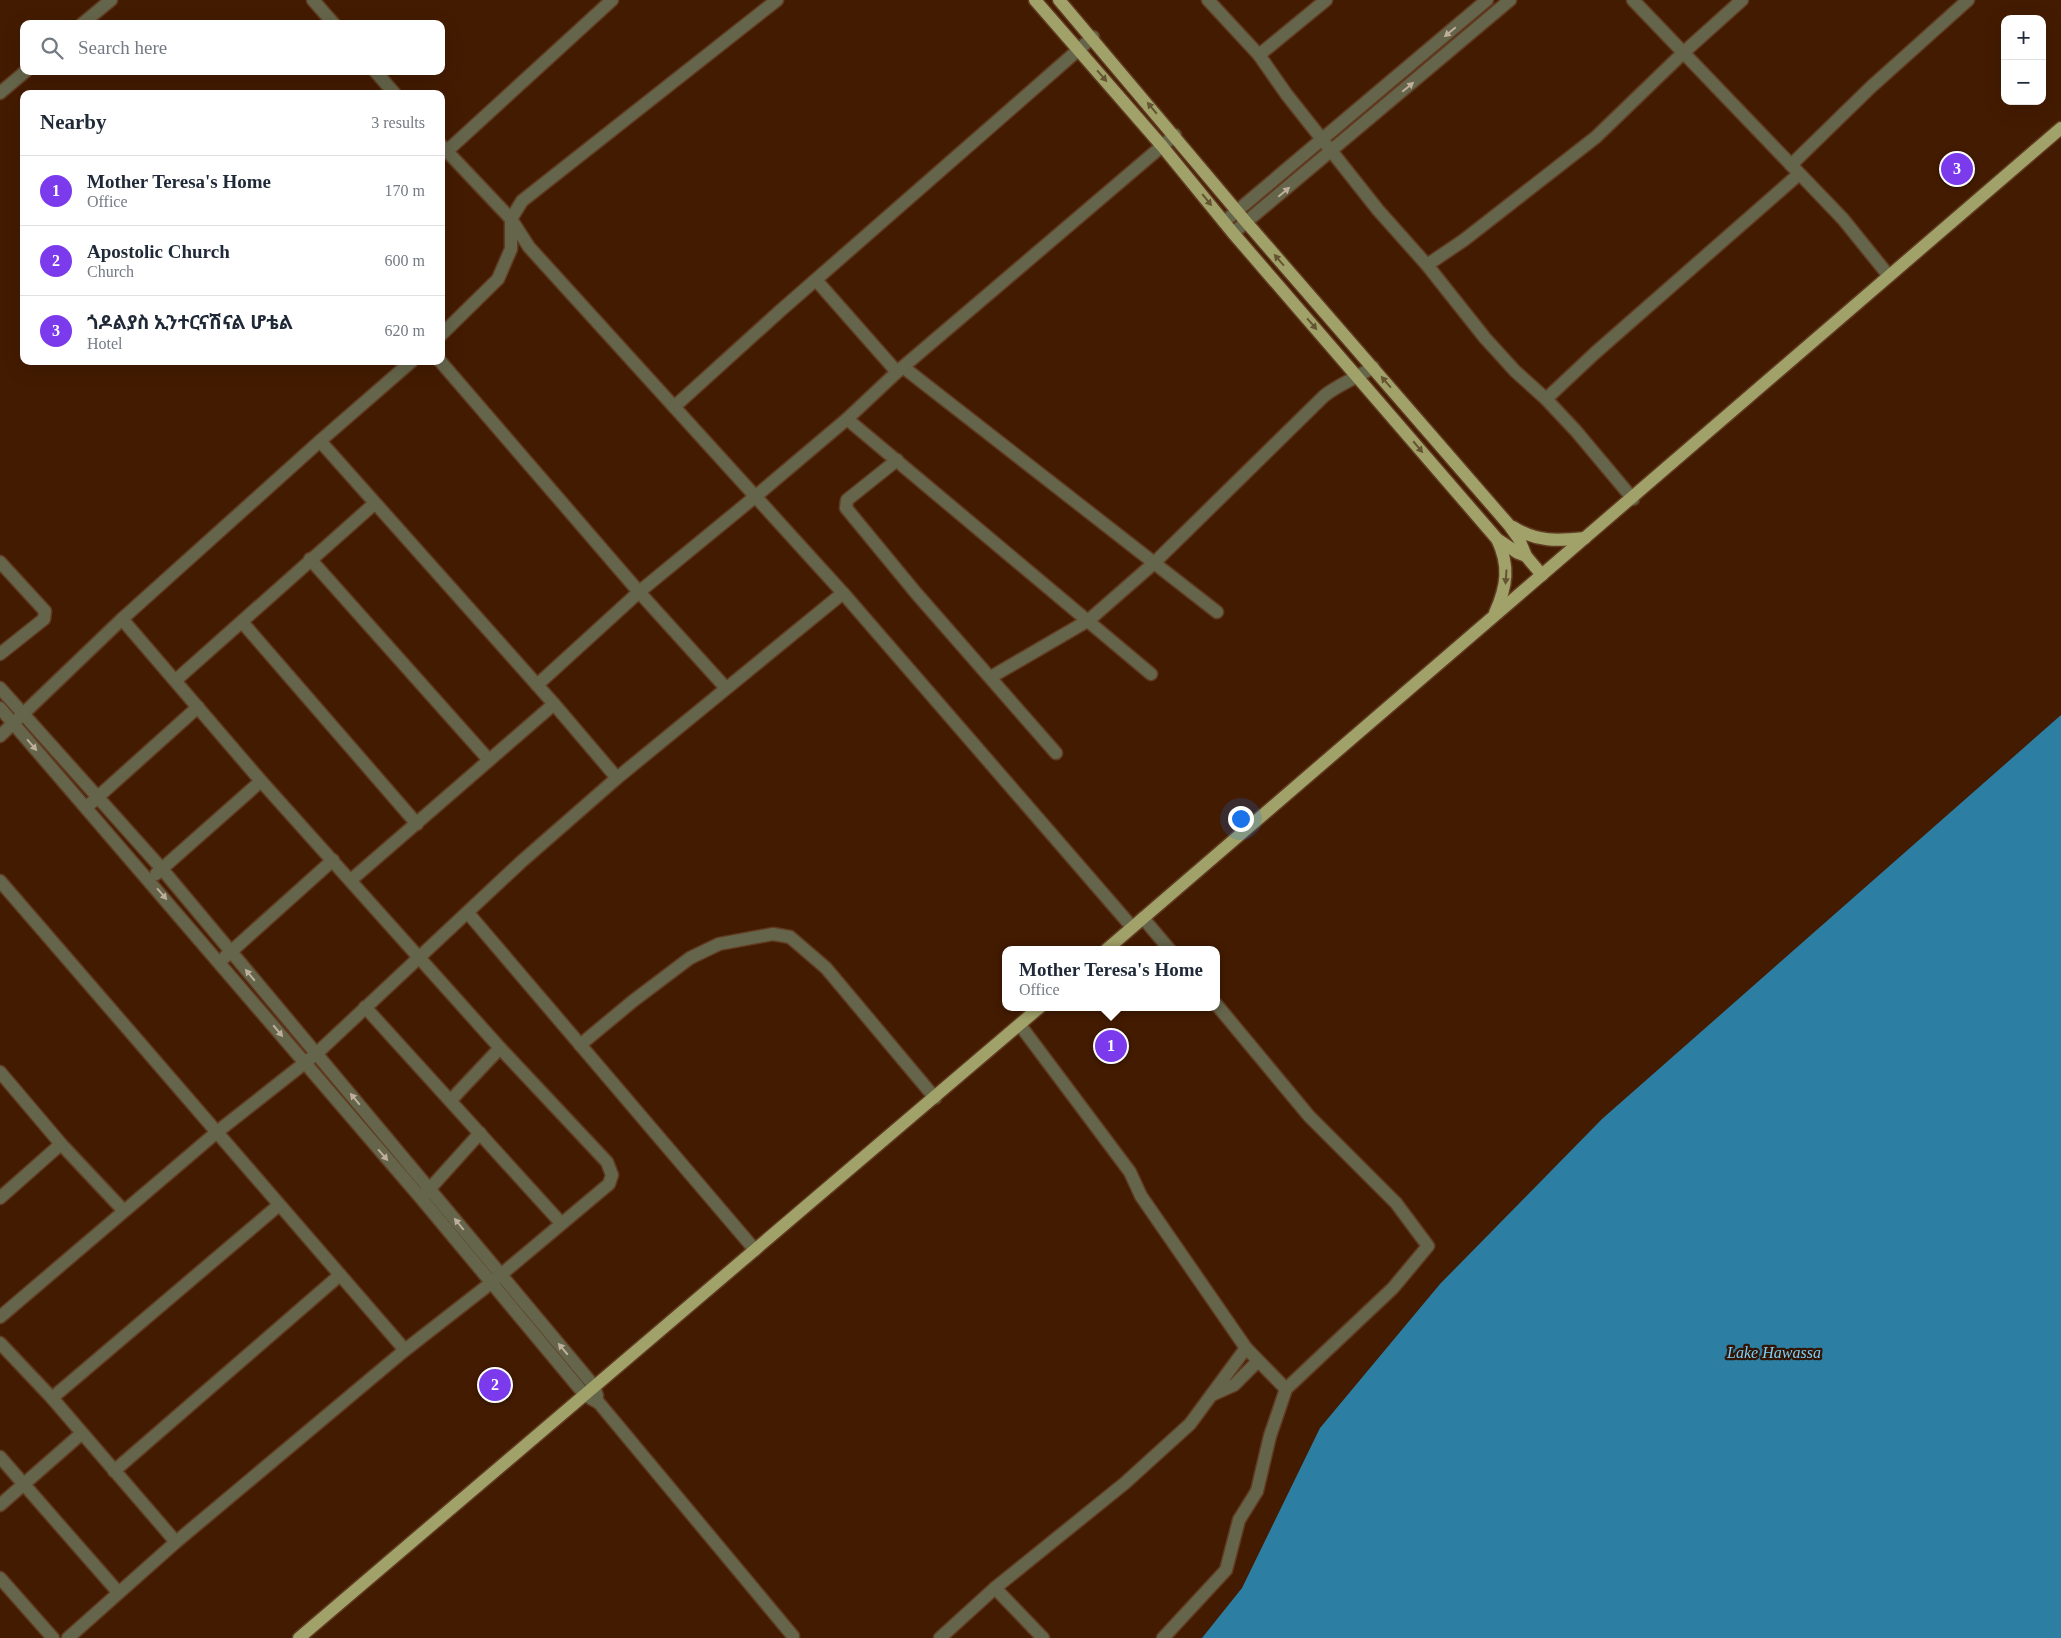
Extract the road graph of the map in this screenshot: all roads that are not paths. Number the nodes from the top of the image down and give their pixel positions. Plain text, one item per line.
1 (110, 0) edge
2 (314, 0) edge
3 (612, 0) edge
4 (777, 0) edge
5 (1035, 0) edge
6 (1060, 0) edge
7 (1208, 0) edge
8 (1326, 0) edge
9 (1487, 0) edge
10 (1510, 0) edge
11 (1633, 0) edge
12 (1742, 0) edge
13 (1968, 0) edge
14 (87, 20) edge
15 (331, 20) edge
16 (1093, 37) junction
17 (1079, 49) junction
18 (1683, 53) junction
19 (1260, 55) junction
20 (21, 75) edge
21 (378, 75) edge
22 (392, 90) edge
23 (0, 93) edge
24 (2061, 128) edge
25 (1175, 135) junction
26 (1322, 140) junction
27 (1162, 146) junction
28 (445, 147) edge
29 (445, 149) edge
30 (1332, 152) junction
31 (1795, 170) junction
32 (1237, 210) junction
33 (511, 219) junction
34 (1224, 222) junction
35 (1247, 223) junction
36 (1233, 233) junction
37 (1427, 265) junction
38 (1889, 276) junction
39 (816, 280) junction
40 (445, 331) edge
41 (407, 365) edge
42 (443, 365) edge
43 (1373, 367) junction
44 (900, 369) junction
45 (1359, 377) junction
46 (1546, 399) junction
47 (674, 407) junction
48 (847, 418) junction
49 (320, 441) junction
50 (897, 460) junction
51 (1481, 492) junction
52 (756, 496) junction
53 (1633, 499) junction
54 (374, 504) junction
55 (1467, 504) junction
56 (1509, 525) junction
57 (1584, 538) junction
58 (1497, 539) junction
59 (1526, 556) junction
60 (310, 559) junction
61 (0, 562) edge
62 (1153, 564) junction
63 (1542, 575) junction
64 (639, 592) junction
65 (843, 593) junction
66 (1217, 612) dead end
67 (1494, 615) junction
68 (122, 619) junction
69 (1089, 620) junction
70 (242, 622) junction
71 (0, 654) edge
72 (1152, 674) dead end
73 (991, 677) junction
74 (176, 680) junction
75 (537, 685) junction
76 (0, 688) edge
77 (725, 688) junction
78 (554, 704) junction
79 (198, 707) junction
80 (0, 708) edge
81 (19, 719) junction
82 (0, 736) edge
83 (1056, 753) dead end
84 (489, 760) junction
85 (617, 778) junction
86 (261, 781) junction
87 (96, 798) junction
88 (86, 808) junction
89 (417, 824) junction
90 (333, 860) junction
91 (162, 870) junction
92 (149, 880) junction
93 (351, 880) junction
94 (0, 881) edge
95 (468, 913) junction
96 (1143, 918) junction
97 (1132, 927) junction
98 (1111, 946) edge
99 (1167, 946) edge
100 (231, 952) junction
101 (420, 957) junction
102 (219, 961) junction
103 (366, 1007) junction
104 (1220, 1009) edge
105 (1036, 1011) edge
106 (1020, 1025) junction
107 (580, 1045) junction
108 (500, 1048) junction
109 (316, 1054) junction
110 (304, 1064) junction
111 (0, 1072) edge
112 (935, 1098) junction
113 (451, 1100) junction
114 (217, 1132) junction
115 (480, 1133) junction
116 (61, 1144) junction
117 (431, 1189) junction
118 (0, 1198) edge
119 (421, 1198) junction
120 (279, 1205) junction
121 (124, 1211) junction
122 (561, 1223) junction
123 (754, 1250) junction
124 (340, 1276) junction
125 (496, 1279) junction
126 (0, 1317) edge
127 (0, 1343) edge
128 (1246, 1348) junction
129 (405, 1350) junction
130 (1258, 1361) junction
131 (1286, 1389) junction
132 (589, 1391) junction
133 (1214, 1394) junction
134 (52, 1398) junction
135 (81, 1434) junction
136 (0, 1457) edge
137 (114, 1472) junction
138 (24, 1485) junction
139 (0, 1505) edge
140 (176, 1542) junction
141 (0, 1578) edge
142 (995, 1588) junction
143 (118, 1592) junction
144 (793, 1636) dead end
145 (53, 1638) edge
146 (68, 1638) edge
147 (299, 1638) edge
148 (940, 1638) edge
149 (1043, 1638) edge
150 (1163, 1638) edge

1 - 14 street
2 - 15 street
3 - 28 street
4 - 33 street
5 - 17 main road
6 - 16 main road
7 - 19 street
8 - 19 street
9 -> 26 street
30 -> 10 street
11 - 18 street
12 - 18 street
13 - 31 street
16 - 17 street
25 -> 16 main road
17 -> 27 main road
17 - 39 street
18 - 31 street
18 - 37 street
19 - 26 street
20 - 23 street
21 - 22 street
24 - 38 main road
25 - 27 street
25 - 32 main road
26 - 30 street
26 - 32 street
27 -> 34 main road
27 - 44 street
29 - 33 street
35 -> 30 street
30 - 37 street
31 - 38 street
31 - 46 street
32 - 34 street
32 - 35 main road
33 - 40 street
33 - 47 street
34 - 36 main road
35 - 36 street
43 -> 35 main road
36 -> 45 main road
37 - 46 street
38 - 53 main road
39 - 44 street
39 - 47 street
41 - 49 street
42 - 64 street
43 - 45 street
51 -> 43 main road
44 - 48 street
44 - 62 street
45 -> 55 main road
45 - 62 street
46 - 53 street
47 - 52 street
48 - 50 street
48 - 52 street
49 - 54 street
49 - 68 street
50 - 69 street
50 - 73 street
51 - 55 main road
51 - 56 main road
52 - 64 street
52 - 65 street
53 - 57 main road
54 - 60 street
54 - 75 street
55 - 58 main road
56 - 57 main road
56 - 59 main road
57 - 63 main road
58 - 59 main road
58 -> 67 main road
59 - 63 main road
60 - 70 street
60 - 84 street
61 - 71 street
62 - 66 street
62 - 69 street
63 - 67 main road
64 - 75 street
64 - 77 street
65 - 77 street
65 - 97 street
67 - 96 main road
68 - 74 street
68 - 81 street
69 - 72 street
69 - 73 street
70 - 74 street
70 - 89 street
73 - 83 street
74 - 79 street
75 - 78 street
76 - 81 street
77 - 85 street
78 - 84 street
78 - 85 street
79 - 86 street
79 - 87 street
80 - 81 street
81 - 82 street
81 - 87 street
81 -> 88 street
84 - 89 street
85 - 95 street
86 - 90 street
86 - 91 street
87 - 88 street
87 - 91 street
88 - 92 street
89 - 93 street
90 - 93 street
90 - 100 street
91 - 92 street
91 - 100 street
92 -> 102 street
93 - 101 street
94 - 114 street
95 - 101 street
95 - 107 street
96 - 97 main road
96 - 99 street
97 - 98 main road
100 - 102 street
109 -> 100 street
101 - 103 street
101 - 108 street
102 -> 110 street
103 - 109 street
103 - 113 street
104 - 131 street
105 - 106 main road
106 - 112 main road
106 - 128 street
107 - 112 street
107 - 123 street
108 - 113 street
108 - 122 street
109 - 110 street
117 -> 109 street
110 - 114 street
110 -> 119 street
111 - 116 street
112 - 123 main road
113 - 115 street
114 - 120 street
114 - 121 street
115 - 117 street
115 - 122 street
116 - 118 street
116 - 121 street
117 - 119 street
125 -> 117 street
119 - 125 street
120 - 124 street
120 - 134 street
121 - 126 street
122 - 125 street
123 - 132 main road
124 - 129 street
124 - 137 street
125 - 129 street
125 - 132 street
127 - 134 street
128 - 130 street
128 - 133 street
129 - 140 street
130 - 131 street
130 - 133 street
131 - 150 street
132 - 144 street
132 - 147 main road
133 - 142 street
134 - 135 street
135 - 137 street
135 - 138 street
136 - 138 street
137 - 140 street
138 - 139 street
138 - 143 street
140 - 143 street
141 - 145 street
142 - 148 street
142 - 149 street
143 - 146 street

